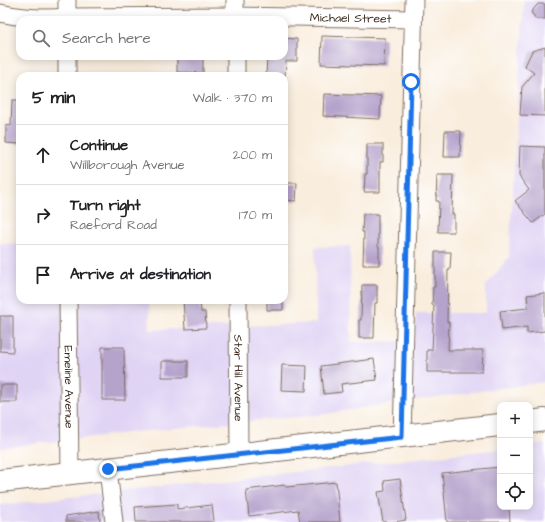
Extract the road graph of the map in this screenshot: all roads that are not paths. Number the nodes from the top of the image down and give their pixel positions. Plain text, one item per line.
1 (414, 0) edge
2 (67, 12) edge
3 (235, 12) edge
4 (0, 13) edge
5 (16, 16) edge
6 (56, 16) edge
7 (413, 19) junction
8 (67, 60) edge
9 (236, 60) edge
10 (67, 72) edge
11 (236, 72) edge
12 (68, 304) edge
13 (238, 304) edge
14 (545, 420) edge
15 (533, 422) edge
16 (497, 425) edge
17 (402, 437) junction
18 (239, 455) junction
19 (108, 469) junction
20 (70, 474) junction
21 (0, 481) edge
22 (114, 522) edge

1 - 7 street
2 - 3 street, Michael Street
2 - 6 street, Michael Street
3 - 7 street, Michael Street
4 - 5 street, Michael Street
7 - 17 street
8 - 10 street
9 - 11 street
12 - 20 street, Emeline Avenue
13 - 18 street, Star Hill Avenue
14 - 15 main road
16 - 17 main road
17 - 18 main road
18 - 19 main road
19 - 20 main road
19 - 22 street
20 - 21 main road

